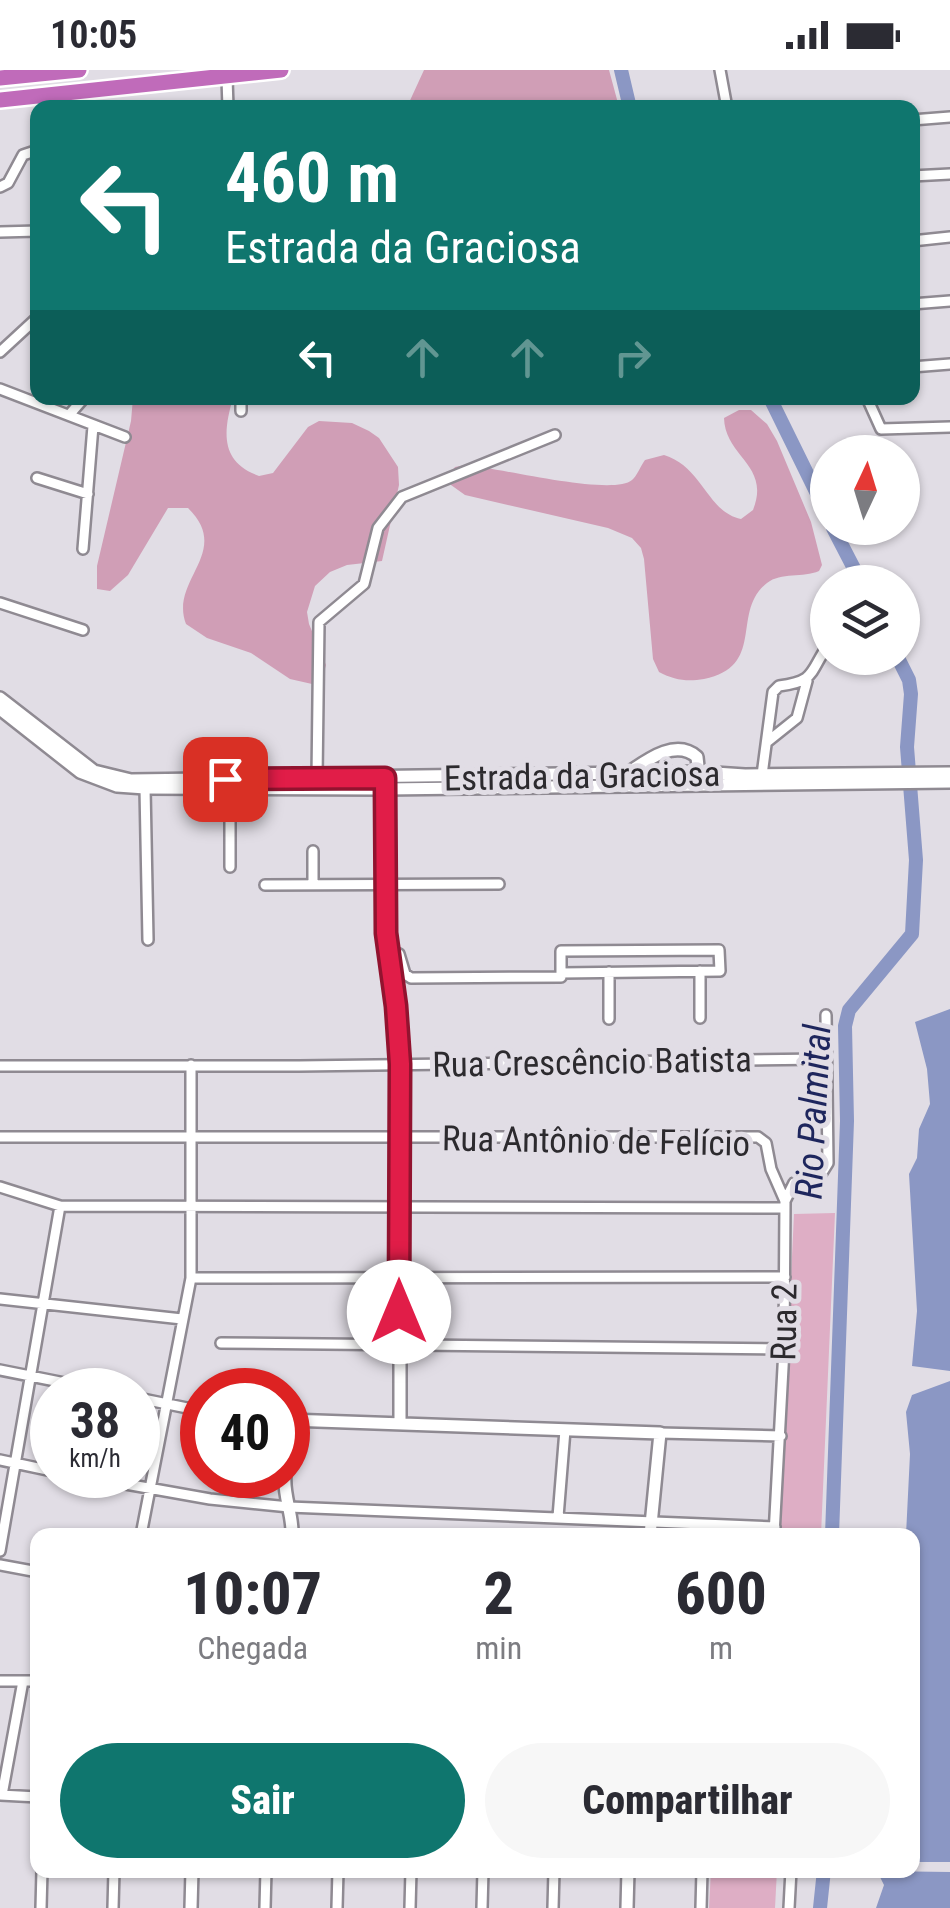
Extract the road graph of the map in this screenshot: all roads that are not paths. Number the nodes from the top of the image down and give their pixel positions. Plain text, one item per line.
1 (79, 70) edge
2 (281, 70) edge
3 (734, 70) edge
4 (720, 71) edge
5 (0, 78) edge
6 (226, 78) junction
7 (0, 100) edge
8 (227, 100) edge
9 (725, 100) edge
10 (950, 117) edge
11 (920, 119) edge
12 (30, 153) edge
13 (950, 174) edge
14 (920, 176) edge
15 (0, 187) edge
16 (30, 231) edge
17 (0, 232) edge
18 (950, 237) edge
19 (920, 239) edge
20 (950, 301) edge
21 (920, 303) edge
22 (30, 324) edge
23 (0, 352) edge
24 (950, 364) edge
25 (920, 366) edge
26 (0, 389) edge
27 (30, 400) edge
28 (42, 405) edge
29 (78, 405) edge
30 (241, 405) edge
31 (870, 405) edge
32 (241, 411) dead end
33 (69, 415) junction
34 (94, 426) junction
35 (950, 427) edge
36 (554, 435) dead end
37 (125, 437) dead end
38 (37, 478) dead end
39 (88, 494) junction
40 (83, 549) dead end
41 (0, 603) edge
42 (83, 630) dead end
43 (810, 675) edge
44 (807, 680) junction
45 (0, 698) edge
46 (0, 709) edge
47 (767, 742) junction
48 (950, 773) edge
49 (626, 774) junction
50 (762, 775) junction
51 (317, 778) junction
52 (699, 778) junction
53 (897, 778) junction
54 (927, 778) junction
55 (950, 782) edge
56 (385, 784) junction
57 (146, 788) junction
58 (230, 788) junction
59 (312, 850) dead end
60 (230, 867) dead end
61 (499, 884) dead end
62 (264, 886) dead end
63 (312, 886) junction
64 (386, 886) junction
65 (148, 940) dead end
66 (388, 951) junction
67 (700, 971) junction
68 (561, 972) junction
69 (609, 972) junction
70 (826, 1016) dead end
71 (700, 1018) dead end
72 (609, 1019) dead end
73 (825, 1059) junction
74 (400, 1064) junction
75 (191, 1065) junction
76 (0, 1066) edge
77 (0, 1138) edge
78 (193, 1138) junction
79 (400, 1138) junction
80 (0, 1187) edge
81 (785, 1204) junction
82 (60, 1206) junction
83 (193, 1207) junction
84 (399, 1207) junction
85 (784, 1277) junction
86 (191, 1278) junction
87 (400, 1278) junction
88 (0, 1299) edge
89 (45, 1305) junction
90 (182, 1319) junction
91 (221, 1344) dead end
92 (399, 1347) junction
93 (784, 1349) junction
94 (34, 1368) edge
95 (0, 1370) edge
96 (30, 1375) edge
97 (30, 1392) edge
98 (160, 1403) edge
99 (167, 1404) junction
100 (180, 1407) edge
101 (310, 1421) edge
102 (400, 1424) junction
103 (565, 1430) junction
104 (660, 1433) junction
105 (780, 1436) junction
106 (160, 1437) edge
107 (0, 1460) edge
108 (17, 1464) junction
109 (30, 1467) edge
110 (160, 1490) edge
111 (147, 1498) edge
112 (286, 1498) edge
113 (289, 1507) junction
114 (558, 1517) junction
115 (651, 1521) junction
116 (142, 1528) edge
117 (291, 1528) edge
118 (650, 1528) edge
119 (737, 1528) edge
120 (774, 1528) edge
121 (0, 1551) edge
122 (0, 1565) edge
123 (30, 1571) edge
124 (0, 1680) edge
125 (23, 1681) junction
126 (30, 1681) edge
127 (1, 1794) edge
128 (30, 1796) edge
129 (42, 1878) edge
130 (114, 1878) edge
131 (192, 1878) edge
132 (266, 1878) edge
133 (338, 1878) edge
134 (411, 1878) edge
135 (483, 1878) edge
136 (554, 1878) edge
137 (628, 1878) edge
138 (702, 1878) edge
139 (791, 1878) edge
140 (40, 1908) edge
141 (113, 1908) edge
142 (191, 1908) edge
143 (265, 1908) edge
144 (337, 1908) edge
145 (410, 1908) edge
146 (482, 1908) edge
147 (553, 1908) edge
148 (626, 1908) edge
149 (701, 1908) edge
150 (789, 1908) edge

1 - 5 highway
2 - 6 highway
3 - 4 street
4 - 9 street
6 - 7 highway
6 - 8 street
10 - 11 street
12 - 15 street
13 - 14 street
16 - 17 street
18 - 19 street
20 - 21 street
22 - 23 street
24 - 25 street
26 - 27 street
28 - 33 street
29 - 33 street
30 - 32 street
31 - 35 street
33 - 34 street
34 - 37 street
34 - 39 street
36 - 51 street
38 - 39 street
39 - 40 street
41 - 42 street
43 - 44 street
44 - 47 street
44 - 47 street
45 - 51 main road, Estrada da Graciosa
46 - 57 main road, Estrada da Graciosa
47 - 50 street
48 - 54 main road, Estrada da Graciosa
49 - 52 main road, Estrada da Graciosa
49 - 52 main road
49 - 56 main road, Estrada da Graciosa
50 - 52 main road, Estrada da Graciosa
50 - 53 main road, Estrada da Graciosa
51 - 56 main road, Estrada da Graciosa
52 - 53 main road, Estrada da Graciosa
52 - 56 main road, Estrada da Graciosa
53 - 54 main road, Estrada da Graciosa
54 - 55 main road, Estrada da Graciosa
56 - 58 main road, Estrada da Graciosa
56 - 64 main road
57 - 58 main road, Estrada da Graciosa
57 - 65 street
58 - 60 street
59 - 63 street
61 - 64 street
62 - 63 street
63 - 64 street
64 - 66 main road
66 - 68 street
66 - 74 main road
67 - 68 street
67 - 69 street
67 - 71 street
68 - 69 street
69 - 72 street
70 - 73 street
73 - 74 street, Rua Crescêncio Batista
73 - 81 street
74 - 75 street, Rua Crescêncio Batista
74 - 79 main road
75 - 76 street, Rua Crescêncio Batista
75 - 78 street
77 - 78 street, Rua Antônio de Felício
78 - 79 street, Rua Antônio de Felício
78 - 83 street
79 - 81 street, Rua Antônio de Felício
79 - 84 main road
80 - 82 street
81 - 84 street
81 - 85 street, Rua 2
82 - 83 street
82 - 89 street
83 - 84 street
83 - 86 street
84 - 87 main road
85 - 87 street
85 - 93 street, Rua 2
86 - 87 street
86 - 90 street
87 - 92 main road
88 - 89 street
89 - 90 street
89 - 94 street
90 - 99 street
91 - 92 street
92 - 93 street
92 - 102 main road
93 - 105 street, Rua 2
95 - 96 street
97 - 108 street
98 - 99 street
99 - 100 street
99 - 106 street
101 - 102 main road
102 - 103 main road
103 - 104 main road
103 - 114 street
104 - 105 street
104 - 115 main road
105 - 120 street, Rua 2
107 - 108 street
108 - 109 street
108 - 121 street
110 - 113 street
111 - 116 street
112 - 113 main road
113 - 114 street
113 - 117 main road
114 - 115 street
115 - 118 main road
115 - 119 street
122 - 123 street
124 - 125 street
125 - 126 street
125 - 127 street
127 - 128 street
129 - 140 street
130 - 141 street
131 - 142 main road
132 - 143 street
133 - 144 street
134 - 145 street
135 - 146 street
136 - 147 street
137 - 148 main road
138 - 149 street
139 - 150 street

